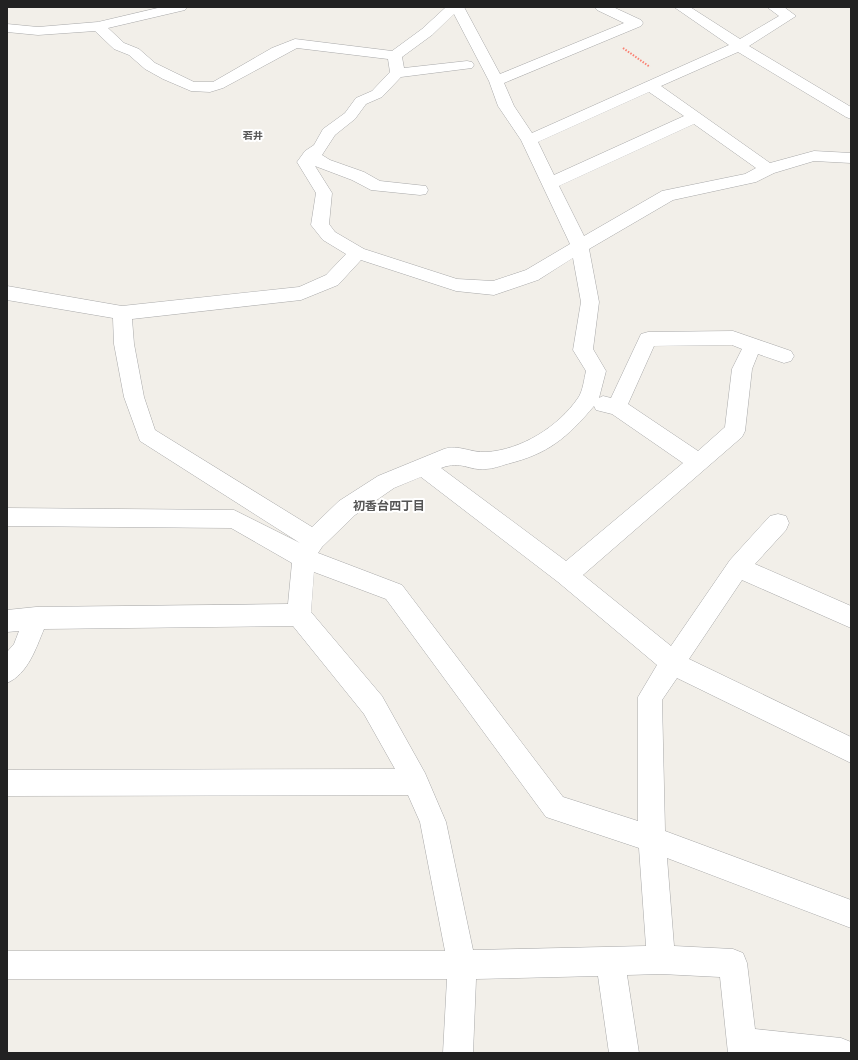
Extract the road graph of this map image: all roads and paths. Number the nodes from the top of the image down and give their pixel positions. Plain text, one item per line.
1 (180, 7) edge
2 (455, 7) edge
3 (602, 7) edge
4 (681, 7) edge
5 (774, 7) edge
6 (154, 9) edge
7 (98, 26) junction
8 (7, 28) edge
9 (606, 36) junction
10 (739, 46) junction
11 (395, 56) junction
12 (467, 65) dead end
13 (397, 73) junction
14 (666, 79) junction
15 (496, 81) junction
16 (651, 86) junction
17 (851, 114) edge
18 (695, 117) junction
19 (529, 140) junction
20 (312, 155) junction
21 (851, 158) edge
22 (768, 168) junction
23 (549, 184) junction
24 (420, 190) dead end
25 (580, 246) junction
26 (358, 253) junction
27 (7, 293) edge
28 (122, 313) junction
29 (753, 345) junction
30 (784, 356) dead end
31 (588, 400) junction
32 (617, 407) junction
33 (698, 462) junction
34 (424, 467) junction
35 (7, 517) edge
36 (778, 523) dead end
37 (309, 549) junction
38 (738, 567) junction
39 (566, 575) junction
40 (299, 615) junction
41 (851, 617) edge
42 (36, 618) junction
43 (7, 621) edge
44 (674, 664) junction
45 (7, 671) edge
46 (851, 750) edge
47 (416, 782) junction
48 (7, 783) edge
49 (652, 839) junction
50 (851, 914) edge
51 (661, 960) junction
52 (610, 962) junction
53 (7, 965) edge
54 (462, 965) junction
55 (743, 1048) edge
56 (841, 1052) edge
57 (458, 1053) edge
58 (624, 1053) edge

1 - 6 street
2 - 11 street
2 - 15 street
3 - 9 street
4 - 10 street
5 - 10 street
6 - 7 street
7 - 8 street
7 - 11 street
9 - 14 path
9 - 15 street
10 - 14 street
10 - 17 street
11 - 13 street
12 - 13 street
13 - 20 street
14 - 16 street
15 - 19 street
16 - 18 street
16 - 19 street
18 - 22 street
18 - 23 street
19 - 23 street
20 - 24 street
20 - 26 street
21 - 22 street
22 - 25 street
23 - 25 street
25 - 26 street
25 - 31 street
26 - 28 street
27 - 28 street
28 - 37 street
29 - 30 street
29 - 32 street
29 - 33 street
31 - 32 street
31 - 34 street
32 - 33 street
33 - 39 street
34 - 37 street
34 - 39 street
35 - 37 street
36 - 38 street
37 - 40 street
37 - 49 street
38 - 41 street
38 - 44 street
39 - 44 street
40 - 42 street
40 - 47 street
42 - 43 street
42 - 45 street
44 - 46 street
44 - 49 street
47 - 48 street
47 - 54 street
49 - 50 street
49 - 51 street
51 - 52 street
51 - 55 street
52 - 54 street
52 - 58 street
53 - 54 street
54 - 57 street
55 - 56 street

